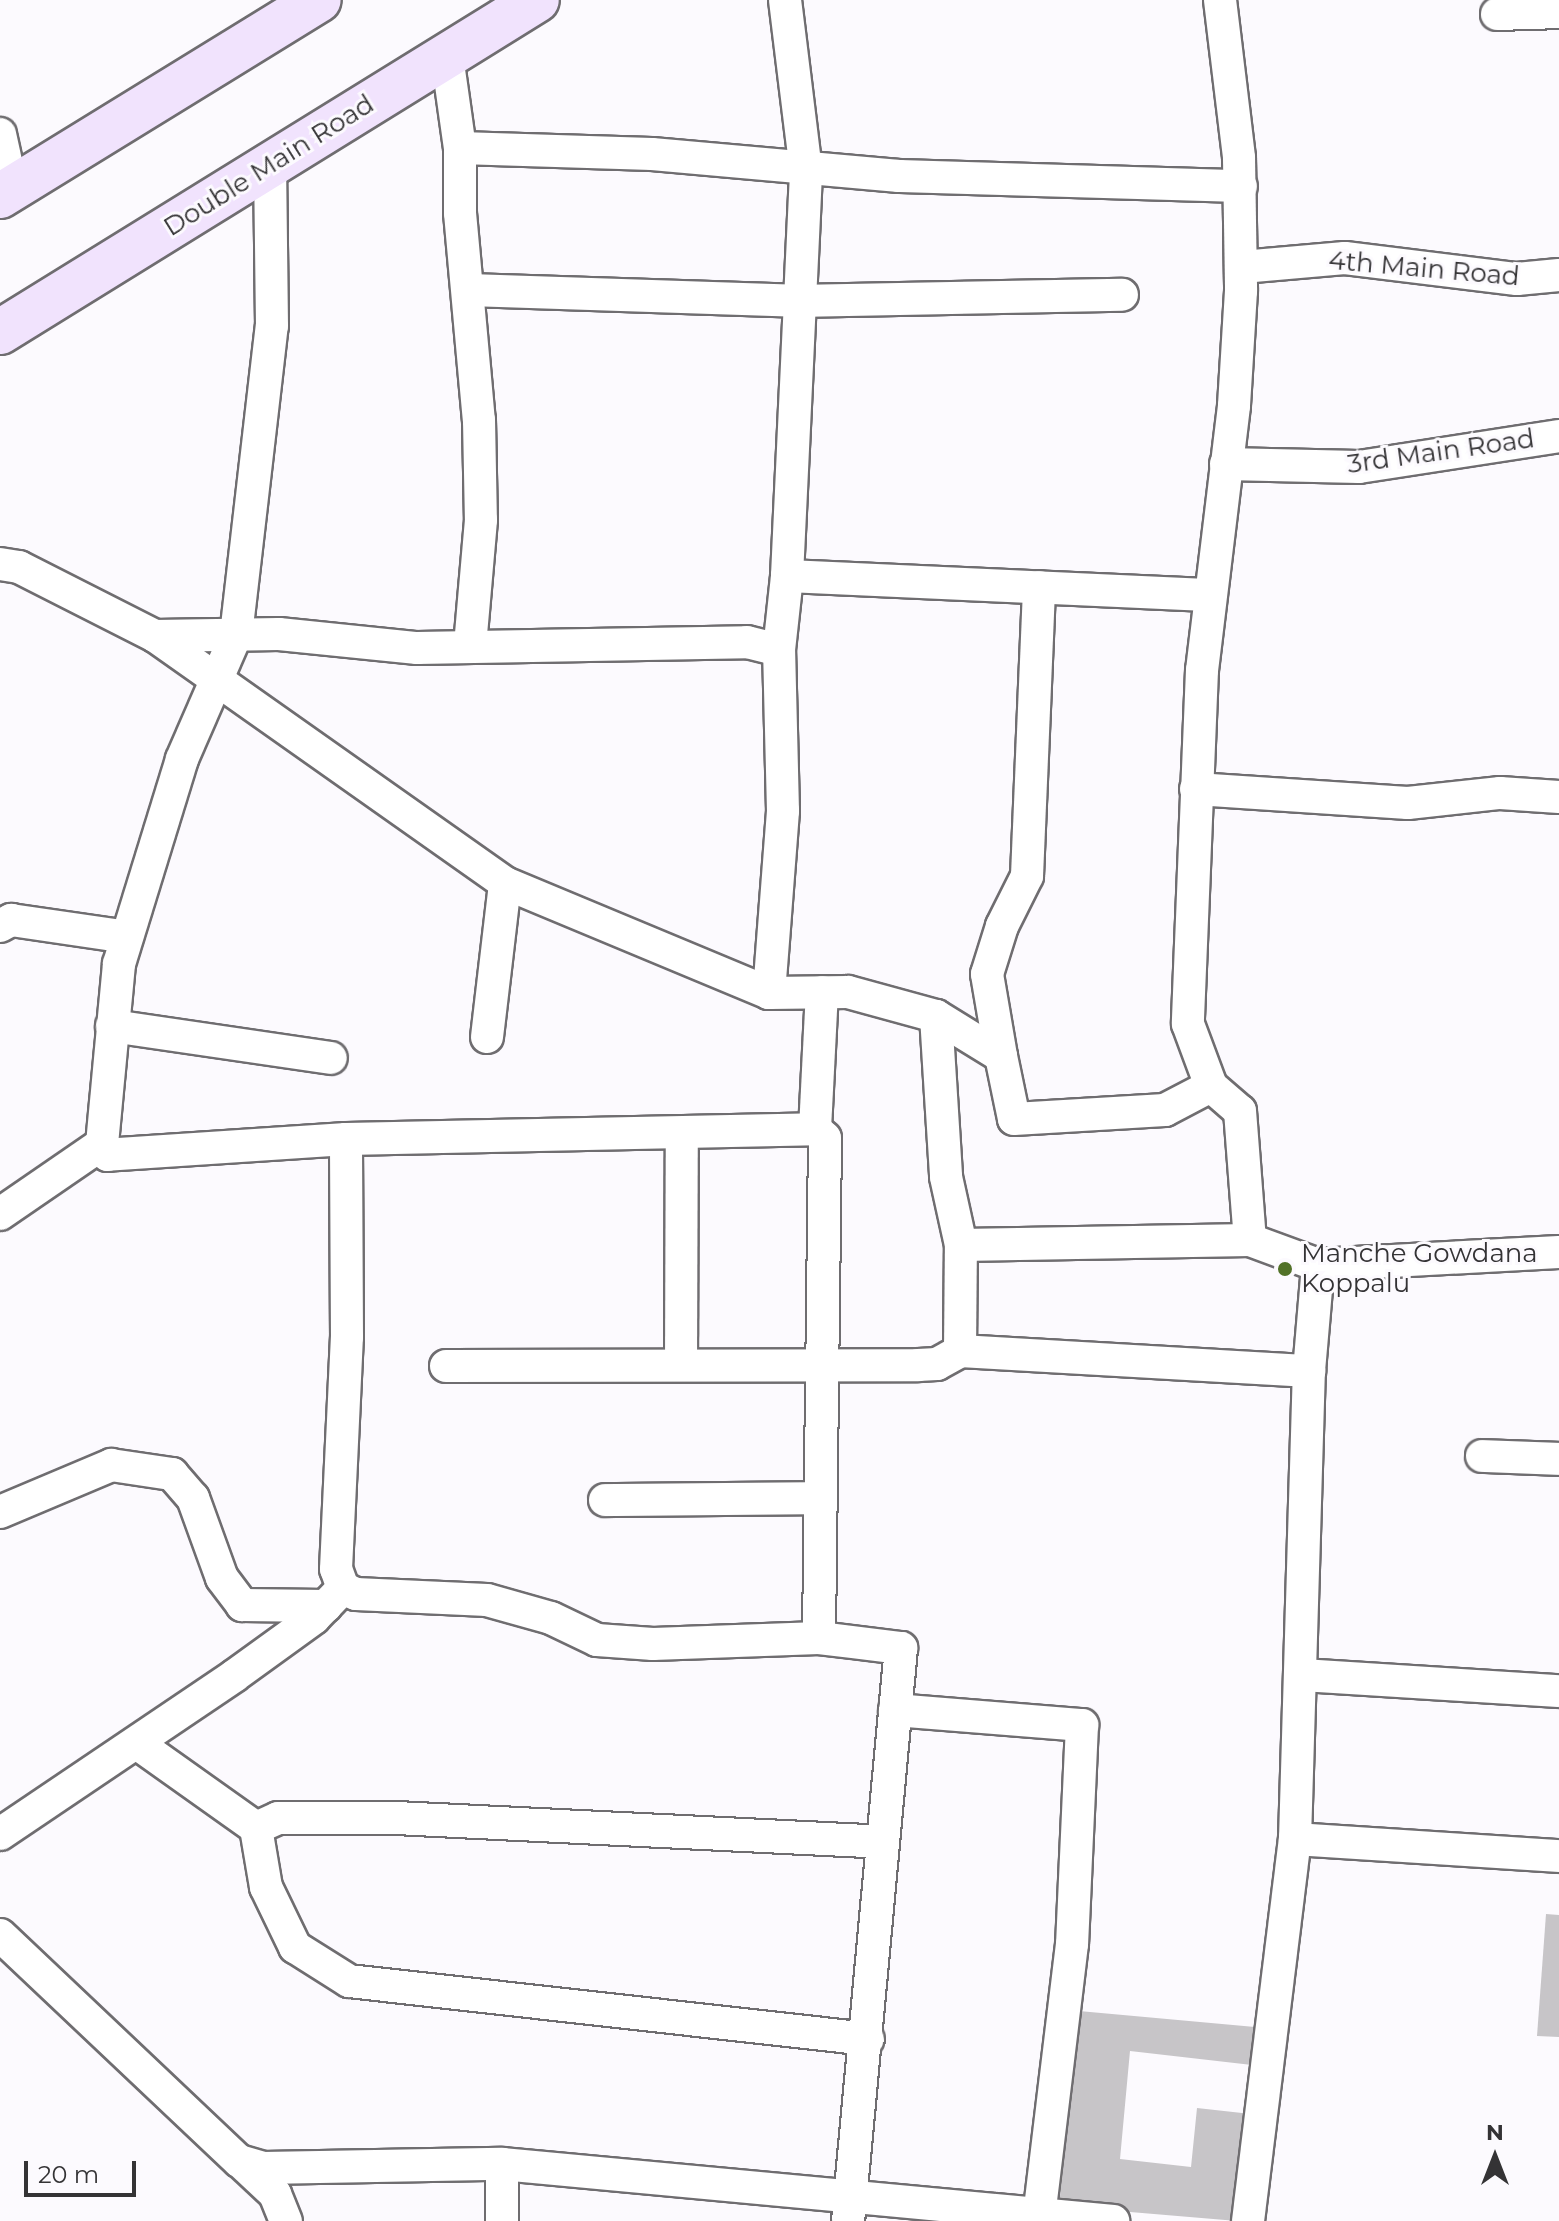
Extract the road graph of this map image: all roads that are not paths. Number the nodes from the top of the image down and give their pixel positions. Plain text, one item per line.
1 (319, 0) edge
2 (537, 0) edge
3 (785, 0) edge
4 (1220, 0) edge
5 (1559, 12) edge
6 (1497, 14) dead end
7 (447, 56) junction
8 (0, 134) edge
9 (460, 148) junction
10 (270, 165) junction
11 (806, 171) junction
12 (1241, 186) junction
13 (6, 192) edge
14 (1242, 267) junction
15 (1559, 275) edge
16 (469, 290) junction
17 (1122, 295) dead end
18 (796, 301) junction
19 (0, 332) edge
20 (1559, 436) edge
21 (1226, 464) junction
22 (0, 564) edge
23 (787, 576) junction
24 (1039, 587) junction
25 (1208, 595) junction
26 (236, 635) junction
27 (155, 636) junction
28 (470, 647) junction
29 (779, 650) junction
30 (214, 679) junction
31 (1196, 789) junction
32 (1559, 797) edge
33 (505, 883) junction
34 (0, 926) edge
35 (127, 937) junction
36 (822, 992) junction
37 (769, 993) junction
38 (936, 1016) junction
39 (112, 1026) junction
40 (487, 1037) dead end
41 (1001, 1056) junction
42 (331, 1058) dead end
43 (1211, 1086) junction
44 (815, 1129) junction
45 (682, 1133) junction
46 (346, 1139) junction
47 (102, 1144) junction
48 (0, 1214) edge
49 (1250, 1240) junction
50 (961, 1245) junction
51 (1559, 1252) edge
52 (1318, 1265) junction
53 (960, 1351) junction
54 (681, 1364) junction
55 (446, 1366) dead end
56 (820, 1366) junction
57 (1309, 1371) junction
58 (1482, 1456) dead end
59 (1559, 1459) edge
60 (818, 1498) junction
61 (605, 1500) dead end
62 (0, 1512) edge
63 (334, 1597) junction
64 (819, 1638) junction
65 (1302, 1675) junction
66 (1559, 1691) edge
67 (895, 1710) junction
68 (138, 1744) junction
69 (256, 1828) junction
70 (0, 1834) edge
71 (1295, 1839) junction
72 (882, 1842) junction
73 (1559, 1856) edge
74 (0, 1935) edge
75 (868, 2039) junction
76 (239, 2161) junction
77 (502, 2164) junction
78 (849, 2209) edge
79 (1039, 2216) junction
80 (286, 2221) edge
81 (502, 2221) edge
82 (1113, 2221) edge
83 (1248, 2221) edge

1 - 13 street
2 - 7 street, Double Main Road
3 - 11 street
4 - 12 street
5 - 6 street
7 - 9 street
7 - 10 street, Double Main Road
8 - 13 street
9 - 11 street
9 - 16 street
10 - 19 street, Double Main Road
10 - 26 street
11 - 12 street
11 - 18 street
12 - 14 street
14 - 15 street, 4th Main Road
14 - 21 street
16 - 18 street
16 - 28 street
17 - 18 street
18 - 23 street
20 - 21 street, 3rd Main Road
21 - 25 street
22 - 27 street
23 - 24 street
23 - 29 street
24 - 25 street
24 - 41 street
25 - 31 street
26 - 27 street
26 - 28 street
26 - 30 street
27 - 30 street
28 - 29 street
29 - 37 street
30 - 33 street
30 - 35 street
31 - 32 street
31 - 43 street
33 - 37 street
33 - 40 street
34 - 35 street
35 - 39 street
36 - 37 street
36 - 38 street
36 - 44 street
38 - 41 street
38 - 50 street
39 - 42 street
39 - 47 street
41 - 43 street
43 - 49 street
44 - 45 street
44 - 56 street
45 - 46 street
45 - 54 street
46 - 47 street
46 - 63 street
47 - 48 street
49 - 50 street
49 - 52 street
50 - 53 street
51 - 52 street
52 - 57 street
53 - 56 street
53 - 57 street
54 - 55 street
54 - 56 street
56 - 60 street
57 - 65 street
58 - 59 street
60 - 61 street
60 - 64 street
62 - 63 street
63 - 64 street
63 - 68 street
64 - 67 street
65 - 66 street
65 - 71 street
67 - 72 street
67 - 79 street
68 - 69 street
68 - 70 street
69 - 72 street
69 - 75 street
71 - 73 street
71 - 83 street
72 - 75 street
74 - 76 street
75 - 78 street
76 - 77 street
76 - 80 street
77 - 78 street
77 - 81 street
78 - 79 street
79 - 82 street

